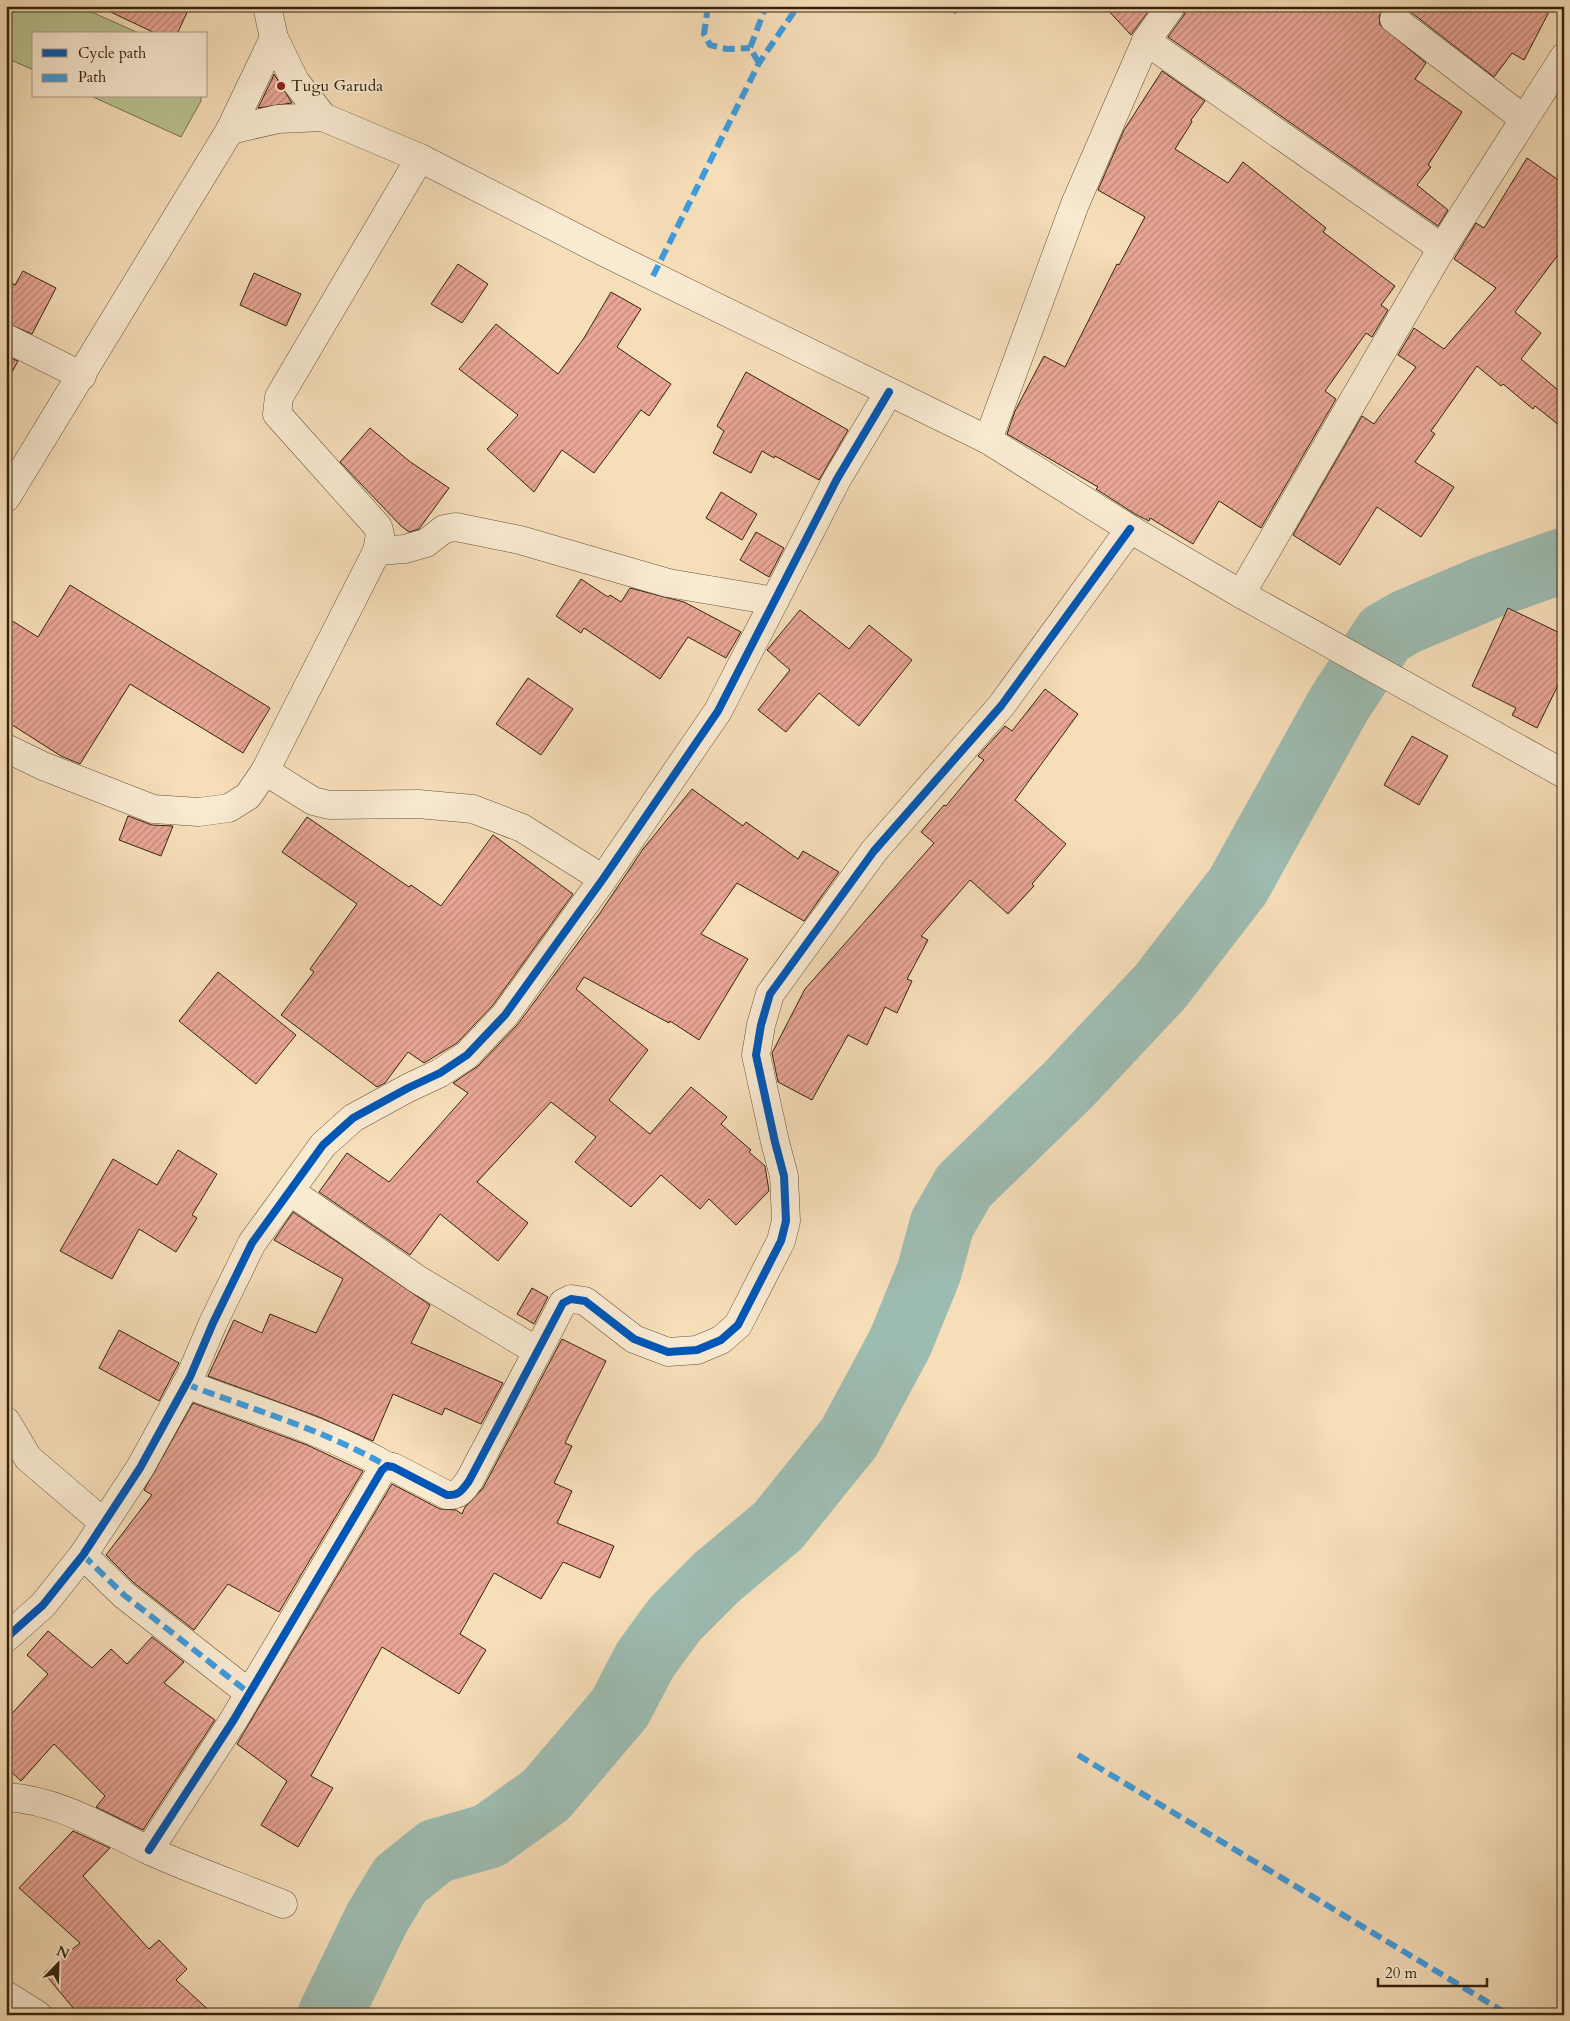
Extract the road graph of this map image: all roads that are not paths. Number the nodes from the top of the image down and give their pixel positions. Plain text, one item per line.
1 (267, 6) edge
2 (1171, 6) edge
3 (1394, 19) dead end
4 (274, 38) junction
5 (1146, 41) junction
6 (1564, 57) edge
7 (323, 117) junction
8 (1524, 119) junction
9 (230, 130) junction
10 (420, 158) junction
11 (1442, 248) junction
12 (6, 338) edge
13 (82, 376) junction
14 (888, 392) junction
15 (988, 440) junction
16 (6, 498) edge
17 (1130, 529) junction
18 (377, 551) junction
19 (1241, 594) junction
20 (774, 601) junction
21 (6, 748) edge
22 (265, 771) junction
23 (1564, 774) edge
24 (603, 879) junction
25 (290, 1191) junction
26 (537, 1351) junction
27 (186, 1384) junction
28 (6, 1422) edge
29 (387, 1466) junction
30 (104, 1523) junction
31 (83, 1555) junction
32 (6, 1638) edge
33 (249, 1692) junction
34 (6, 1797) edge
35 (149, 1850) junction
36 (283, 1904) dead end
37 (6, 1995) edge
38 (38, 2015) edge

1 - 4 street
2 - 5 street
3 - 8 street
4 - 7 street
4 - 9 street
5 - 11 street
5 - 15 street
6 - 8 street
7 - 9 street
7 - 10 street
8 - 11 street
9 - 13 street
10 - 14 street
10 - 18 street
11 - 19 street
12 - 13 street
13 - 16 street
14 - 15 street
14 - 20 street
15 - 17 street
17 - 19 street
17 - 26 street
18 - 20 street
18 - 22 street
19 - 23 street
20 - 24 street
21 - 22 street
22 - 24 street
24 - 25 street
25 - 26 street
25 - 27 street
26 - 29 street
27 - 29 street
27 - 30 street
28 - 30 street
29 - 33 street
30 - 31 street
31 - 32 street
31 - 33 street
33 - 35 street
34 - 35 street
35 - 36 street
37 - 38 street

